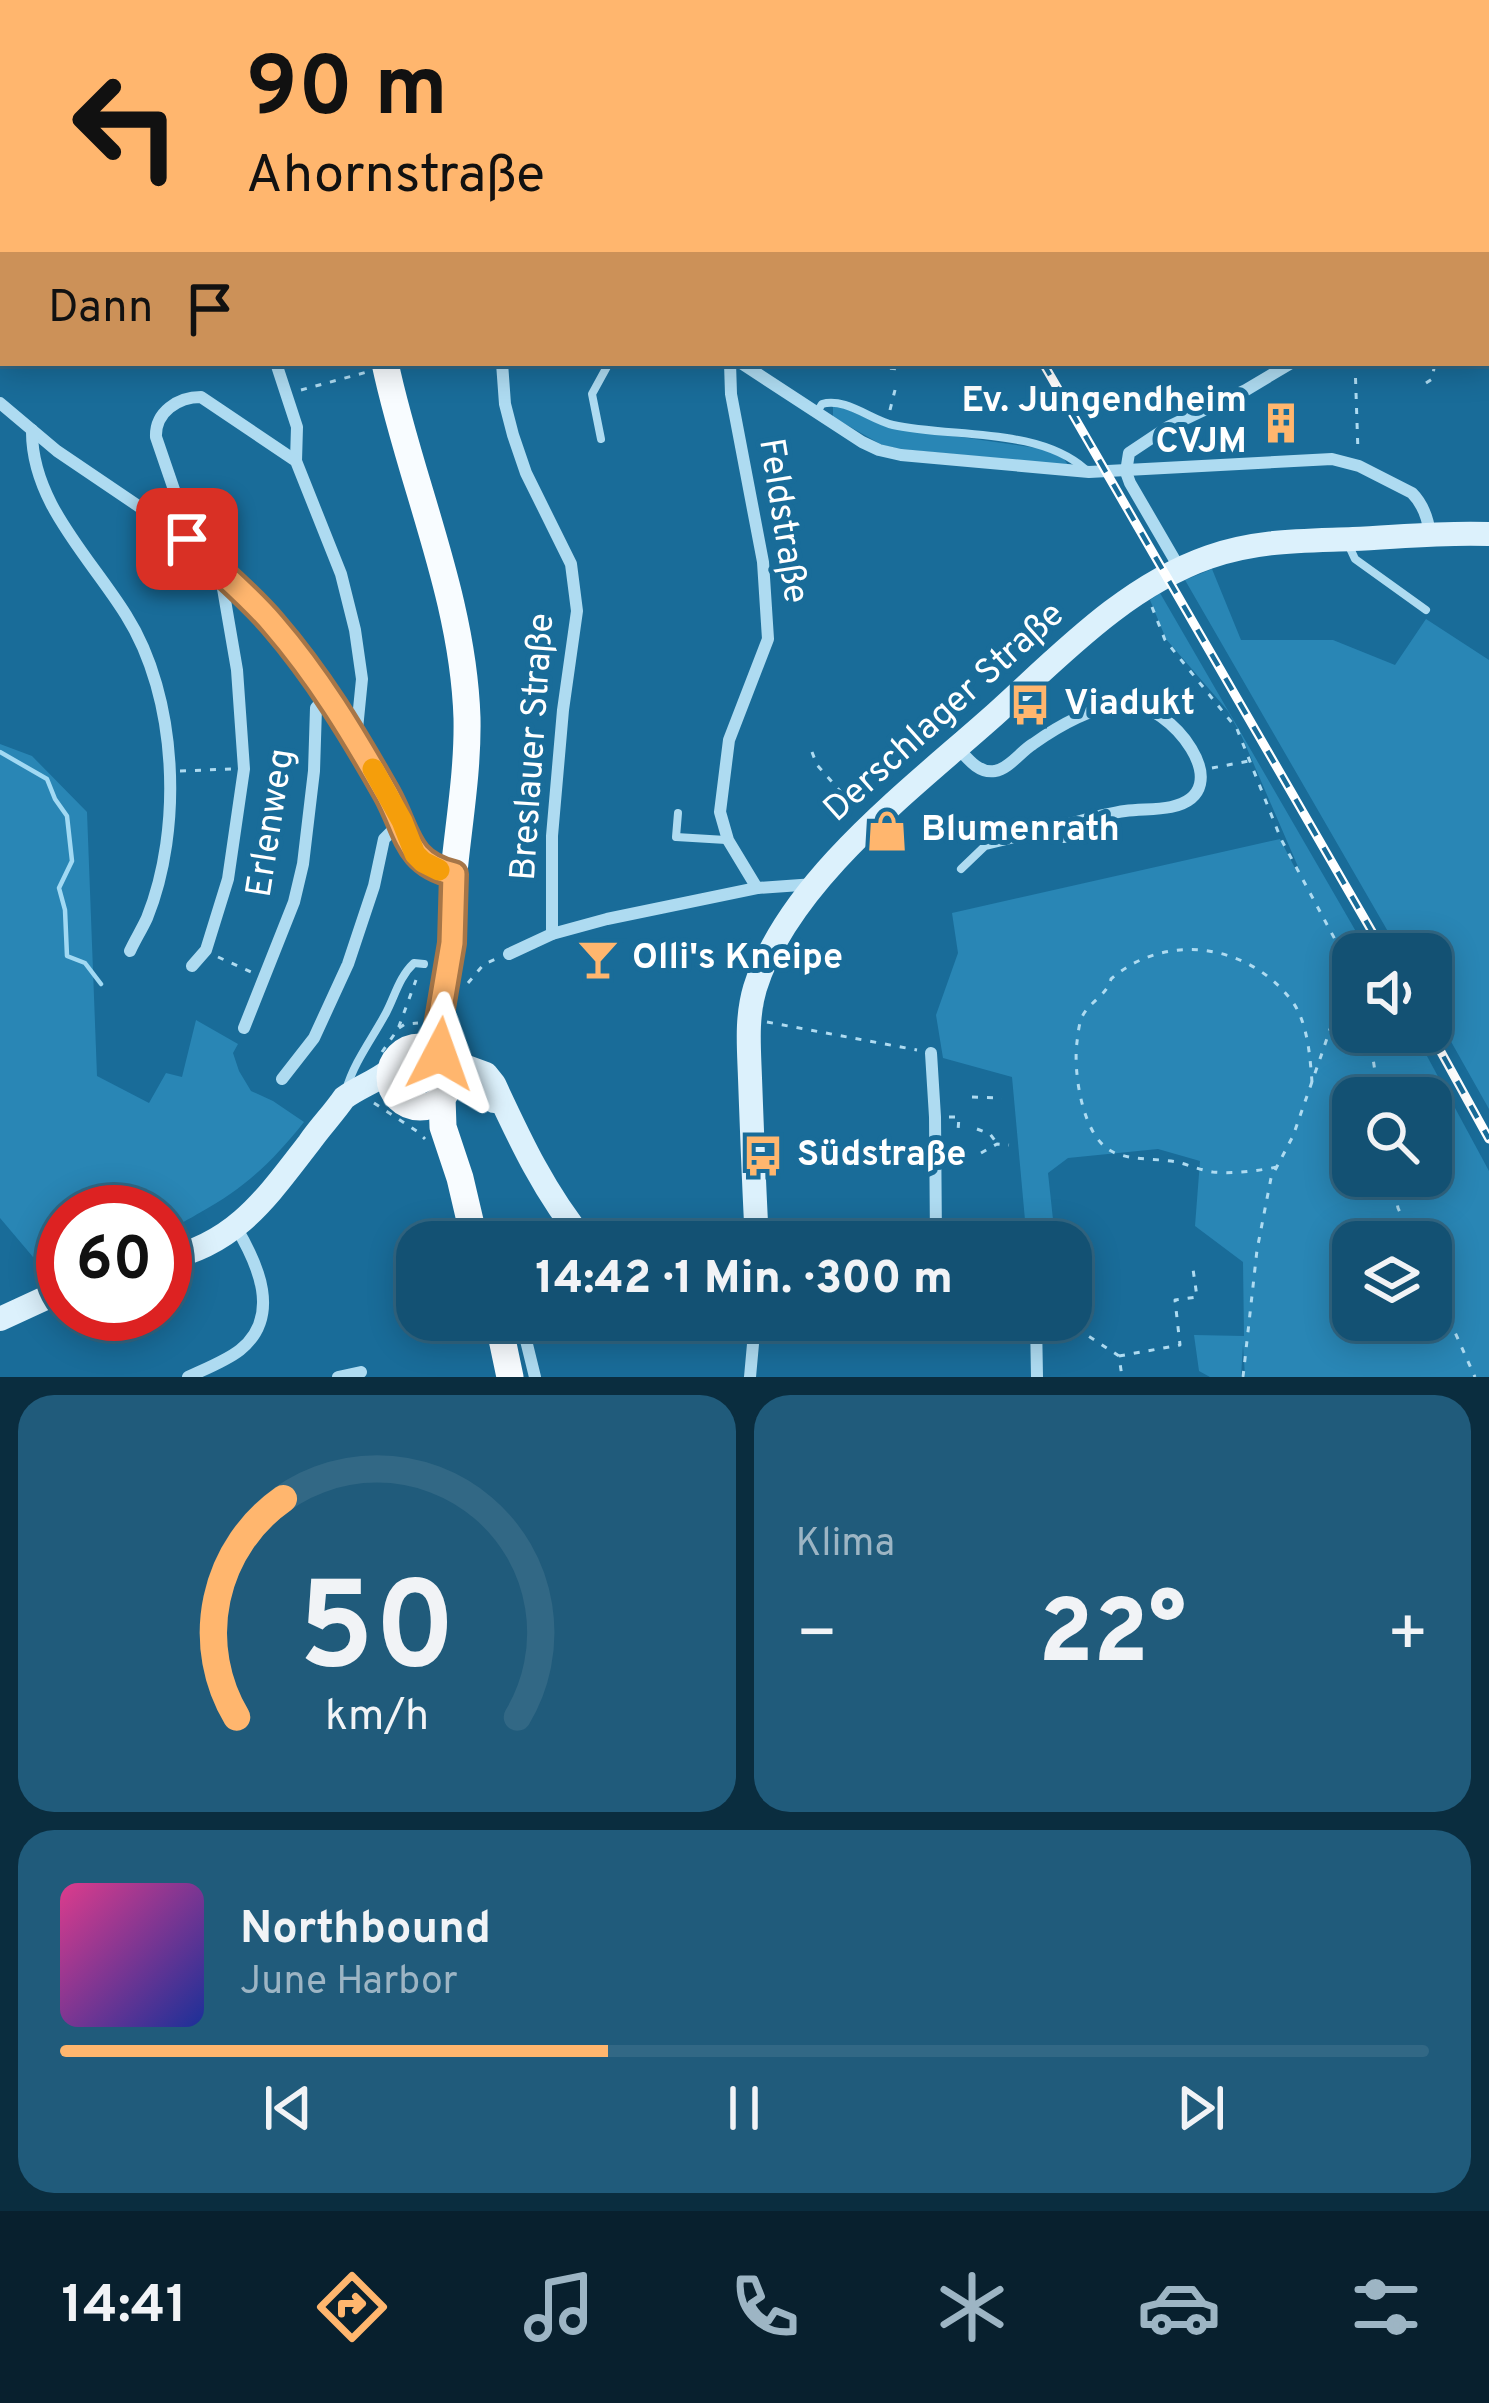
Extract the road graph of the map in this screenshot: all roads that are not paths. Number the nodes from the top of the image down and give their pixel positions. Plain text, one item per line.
1 (277, 366) edge
2 (502, 366) edge
3 (607, 366) edge
4 (730, 366) edge
5 (746, 366) edge
6 (1286, 366) edge
7 (379, 367) edge
8 (0, 403) edge
9 (817, 413) junction
10 (32, 430) junction
11 (601, 439) dead end
12 (296, 461) junction
13 (1089, 472) junction
14 (1126, 472) junction
15 (1430, 534) junction
16 (1489, 534) edge
17 (187, 539) junction
18 (1347, 539) junction
19 (1180, 569) junction
20 (221, 576) junction
21 (1426, 610) dead end
22 (327, 695) junction
23 (356, 740) junction
24 (958, 748) junction
25 (678, 813) dead end
26 (402, 821) junction
27 (1057, 830) joint
28 (728, 840) junction
29 (961, 869) dead end
30 (454, 874) junction
31 (816, 884) junction
32 (757, 888) junction
33 (552, 934) junction
34 (130, 950) dead end
35 (509, 954) road end
36 (424, 964) dead end
37 (192, 966) dead end
38 (244, 1028) dead end
39 (931, 1053) road end
40 (428, 1070) junction
41 (282, 1079) dead end
42 (385, 1088) junction
43 (337, 1107) junction
44 (469, 1221) edge
45 (568, 1221) edge
46 (756, 1221) edge
47 (936, 1221) edge
48 (236, 1227) junction
49 (192, 1251) edge
50 (36, 1302) edge
51 (0, 1319) edge
52 (511, 1341) edge
53 (518, 1341) edge
54 (752, 1341) edge
55 (1036, 1341) edge
56 (361, 1372) dead end
57 (188, 1377) edge
58 (338, 1377) edge
59 (510, 1377) edge
60 (535, 1377) edge
61 (750, 1377) edge
62 (1037, 1377) edge

1 - 12 street
2 - 33 street, Breslauer Straße
3 - 11 lane
4 - 28 street, Feldstraße
5 - 9 street
6 - 14 street
7 - 30 main road
8 - 10 street
9 - 13 street
9 - 13 lane
10 - 17 street
10 - 34 street
12 - 17 street
12 - 23 street
13 - 14 street
14 - 15 street
14 - 19 street
15 - 16 main road, Derschlager Straße
15 - 18 main road, Derschlager Straße
17 - 20 street
18 - 19 main road, Derschlager Straße
18 - 21 lane
19 - 24 main road, Derschlager Straße
20 - 22 street
20 - 37 street
22 - 23 street
22 - 38 street, Erlenweg
23 - 26 street
24 - 27 street
24 - 31 main road, Derschlager Straße
25 - 28 lane
26 - 30 street
26 - 41 street
27 - 29 lane
28 - 32 street, Feldstraße
30 - 40 main road
31 - 32 street
31 - 46 main road, Derschlager Straße
32 - 33 street
33 - 35 street
36 - 43 lane
39 - 47 street
40 - 42 main road
40 - 42 main road
40 - 44 main road
40 - 45 main road
42 - 43 main road
43 - 48 main road
48 - 49 main road
48 - 57 street
50 - 51 main road
52 - 59 main road
53 - 60 street
54 - 61 street
55 - 62 street
56 - 58 street

